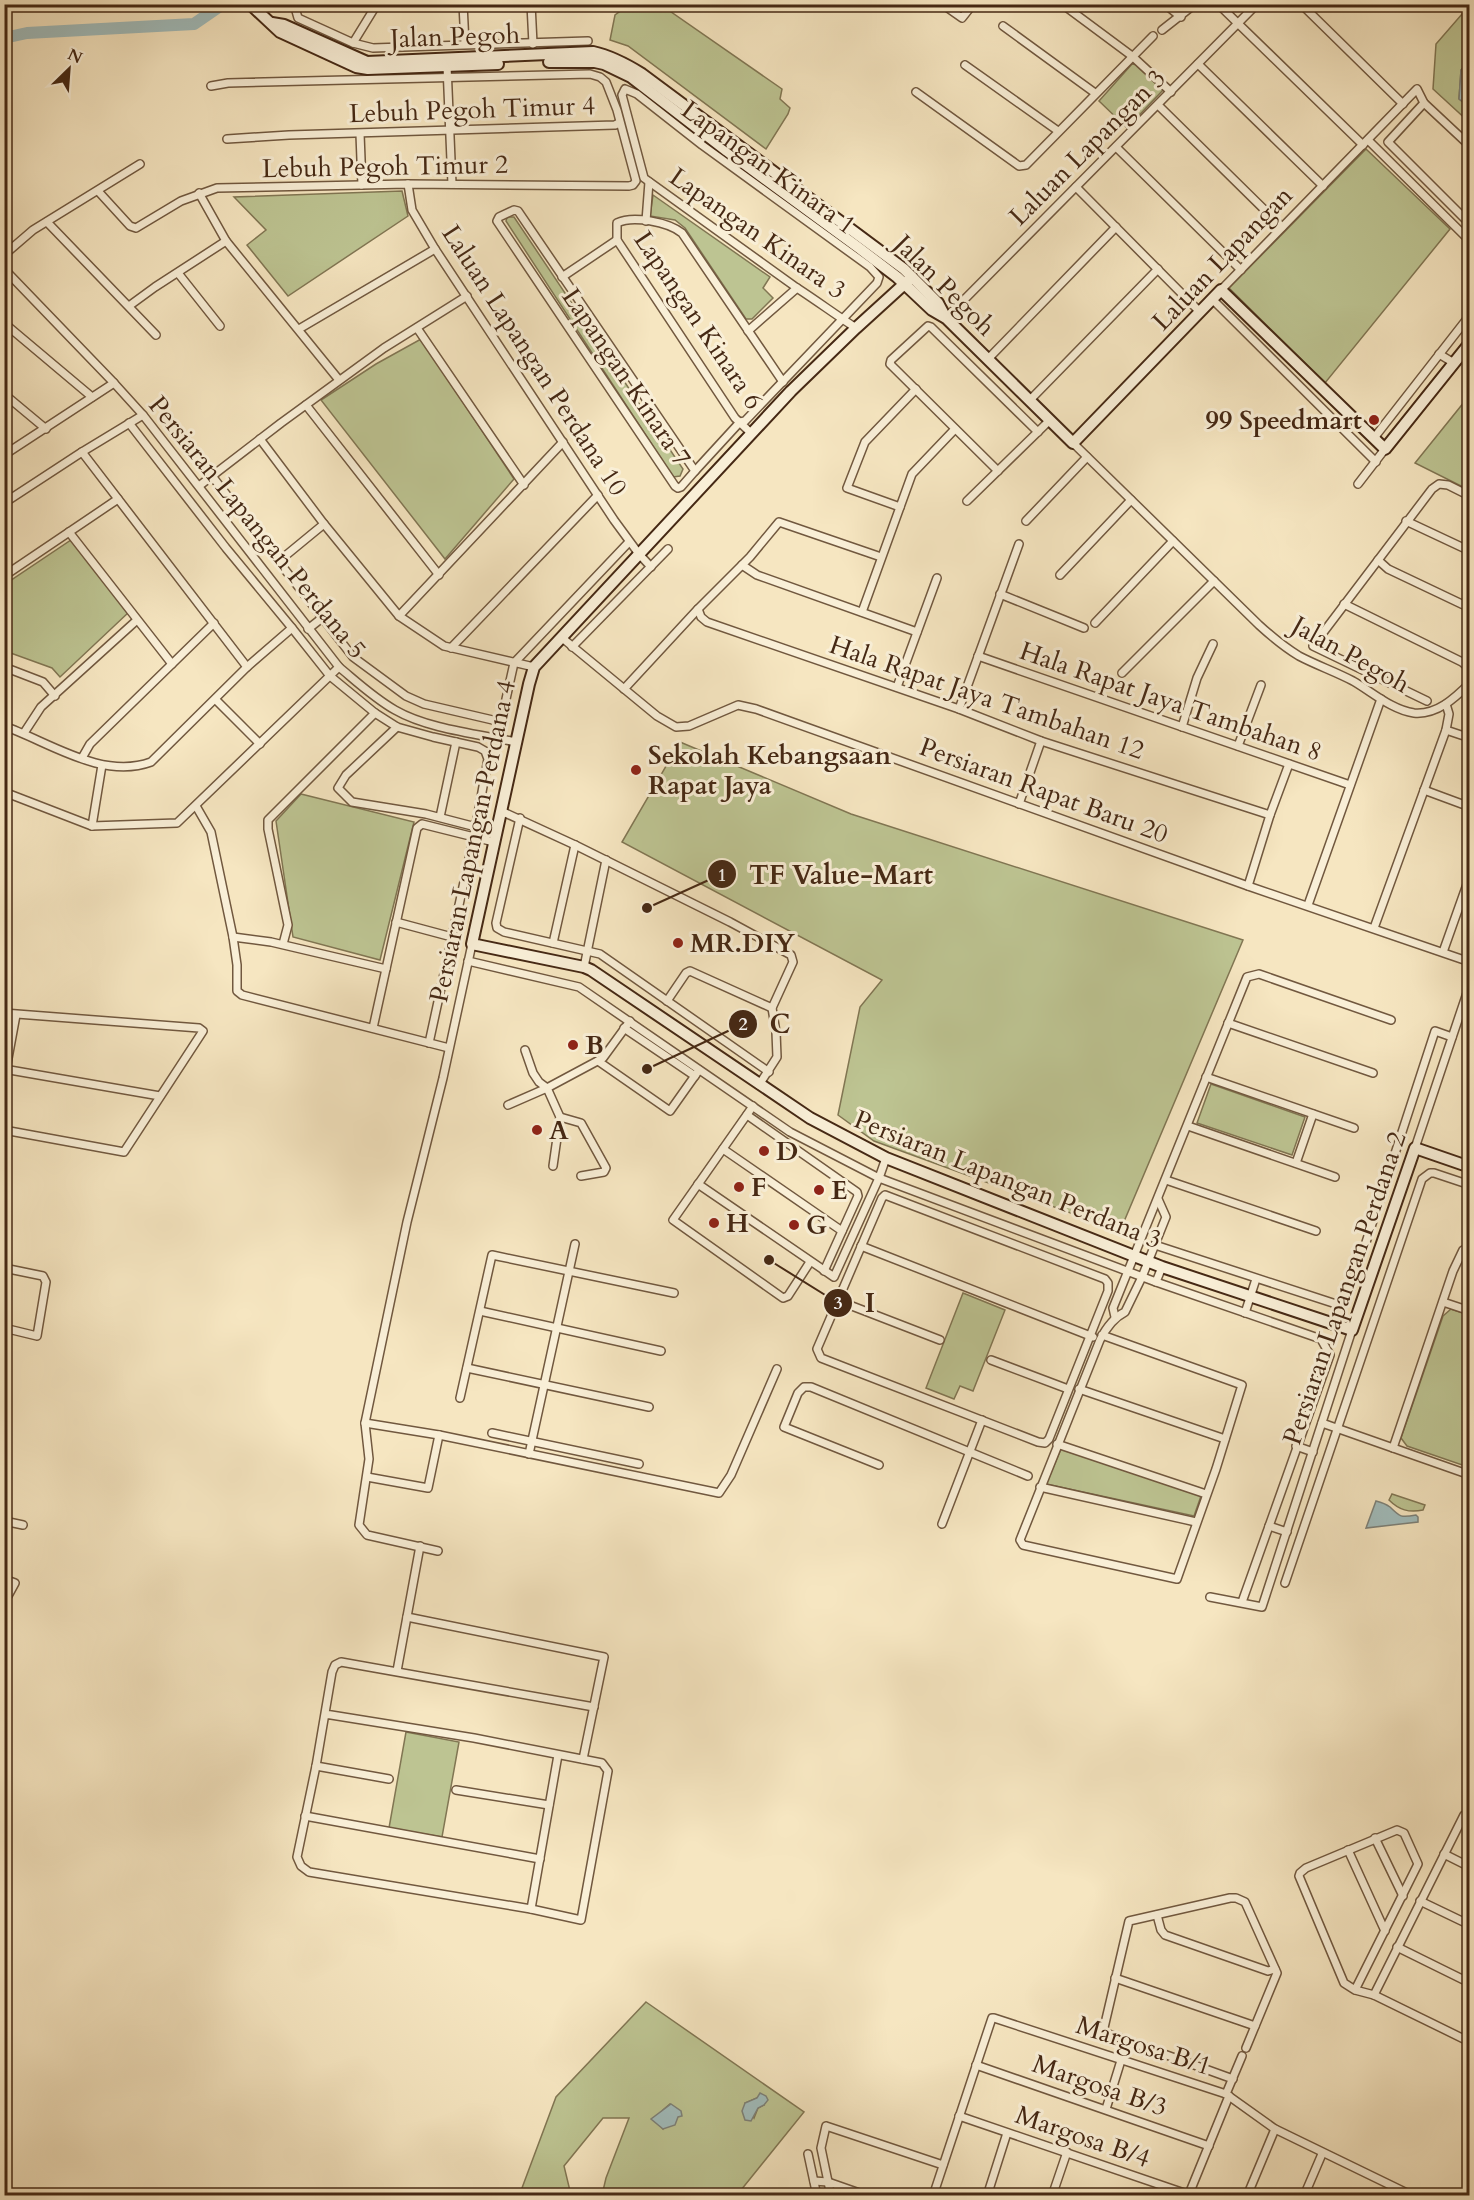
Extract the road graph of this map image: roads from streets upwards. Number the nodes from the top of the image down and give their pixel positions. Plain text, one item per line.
1 (301, 4) edge
2 (377, 4) edge
3 (463, 4) edge
4 (531, 4) edge
5 (942, 4) edge
6 (973, 4) edge
7 (1062, 4) edge
8 (1165, 4) edge
9 (1195, 4) edge
10 (1218, 4) edge
11 (1257, 4) edge
12 (1301, 4) edge
13 (250, 5) edge
14 (1180, 17) junction
15 (272, 23) junction
16 (1239, 23) junction
17 (1003, 26) dead end
18 (1162, 30) dead end
19 (1153, 36) dead end
20 (588, 41) dead end
21 (533, 42) junction
22 (353, 43) junction
23 (465, 44) junction
24 (533, 56) junction
25 (1132, 56) junction
26 (463, 57) junction
27 (427, 58) junction
28 (550, 62) junction
29 (519, 63) junction
30 (1198, 64) junction
31 (965, 65) dead end
32 (447, 66) junction
33 (448, 78) junction
34 (211, 86) dead end
35 (916, 92) dead end
36 (1171, 92) junction
37 (1095, 93) junction
38 (1423, 100) junction
39 (1403, 104) junction
40 (1158, 105) junction
41 (619, 123) junction
42 (450, 130) junction
43 (1058, 131) junction
44 (360, 134) junction
45 (633, 134) joint
46 (227, 139) dead end
47 (1366, 142) junction
48 (1470, 146) edge
49 (1116, 147) junction
50 (140, 164) dead end
51 (649, 182) junction
52 (408, 184) junction
53 (452, 184) junction
54 (362, 185) junction
55 (1323, 186) junction
56 (1076, 187) junction
57 (98, 191) junction
58 (199, 193) junction
59 (646, 221) junction
60 (47, 222) junction
61 (1470, 224) edge
62 (1116, 227) junction
63 (1282, 227) junction
64 (617, 240) junction
65 (226, 241) junction
66 (1470, 241) edge
67 (435, 249) junction
68 (4, 255) edge
69 (1158, 269) junction
70 (1241, 270) junction
71 (7, 272) dead end
72 (178, 273) junction
73 (562, 277) junction
74 (908, 280) junction
75 (797, 288) junction
76 (1221, 290) junction
77 (467, 296) junction
78 (1212, 299) junction
79 (129, 306) junction
80 (1200, 312) junction
81 (1470, 315) edge
82 (946, 318) junction
83 (844, 320) junction
84 (4, 323) edge
85 (220, 326) dead end
86 (417, 328) junction
87 (855, 328) junction
88 (299, 329) junction
89 (748, 331) junction
90 (156, 334) dead end
91 (1470, 343) edge
92 (1439, 354) junction
93 (988, 359) junction
94 (1454, 363) junction
95 (339, 380) junction
96 (114, 382) junction
97 (783, 382) junction
98 (916, 389) junction
99 (1328, 393) junction
100 (4, 394) edge
101 (92, 398) junction
102 (1030, 400) junction
103 (1317, 403) junction
104 (306, 405) junction
105 (143, 415) junction
106 (1050, 420) junction
107 (740, 422) junction
108 (129, 423) junction
109 (46, 429) junction
110 (955, 429) junction
111 (1038, 432) junction
112 (752, 434) junction
113 (1374, 438) junction
114 (260, 439) junction
115 (563, 442) junction
116 (1073, 443) junction
117 (1385, 449) junction
118 (82, 452) junction
119 (4, 456) edge
120 (1088, 457) junction
121 (1376, 462) junction
122 (695, 471) junction
123 (998, 471) junction
124 (212, 476) junction
125 (687, 479) junction
126 (1358, 484) dead end
127 (524, 485) junction
128 (199, 486) junction
129 (698, 492) junction
130 (598, 495) junction
131 (1470, 496) edge
132 (118, 499) junction
133 (1131, 500) junction
134 (967, 501) dead end
135 (4, 503) edge
136 (900, 507) junction
137 (1026, 521) dead end
138 (1406, 521) junction
139 (324, 524) junction
140 (69, 532) junction
141 (1173, 541) junction
142 (630, 542) junction
143 (1019, 544) dead end
144 (668, 549) dead end
145 (1470, 551) edge
146 (639, 554) junction
147 (881, 557) junction
148 (1378, 560) junction
149 (279, 561) junction
150 (742, 565) junction
151 (651, 567) junction
152 (439, 575) junction
153 (1060, 575) dead end
154 (4, 576) edge
155 (937, 578) dead end
156 (1214, 581) junction
157 (1000, 594) junction
158 (1344, 604) junction
159 (1470, 608) edge
160 (698, 609) junction
161 (862, 612) junction
162 (399, 616) junction
163 (322, 618) junction
164 (137, 620) junction
165 (214, 623) junction
166 (1095, 623) dead end
167 (292, 627) junction
168 (1084, 628) dead end
169 (308, 629) junction
170 (917, 632) junction
171 (561, 637) junction
172 (1213, 644) dead end
173 (572, 647) junction
174 (451, 648) junction
175 (978, 656) junction
176 (514, 663) junction
177 (172, 664) junction
178 (4, 667) edge
179 (247, 667) junction
180 (534, 667) junction
181 (339, 668) junction
182 (1470, 669) edge
183 (1122, 673) dead end
184 (330, 676) junction
185 (1470, 683) edge
186 (1261, 685) dead end
187 (897, 687) junction
188 (624, 689) junction
189 (55, 696) junction
190 (1381, 699) junction
191 (216, 700) junction
192 (1427, 701) dead end
193 (1446, 704) junction
194 (958, 709) junction
195 (375, 714) junction
196 (4, 726) edge
197 (397, 727) junction
198 (1182, 727) junction
199 (1446, 730) junction
200 (24, 733) junction
201 (1470, 738) edge
202 (1041, 741) junction
203 (456, 742) junction
204 (516, 742) junction
205 (260, 744) junction
206 (1238, 746) junction
207 (82, 758) junction
208 (1289, 764) junction
209 (102, 765) junction
210 (1350, 785) junction
211 (1424, 790) junction
212 (4, 792) edge
213 (1019, 804) junction
214 (196, 806) junction
215 (1470, 807) edge
216 (501, 811) junction
217 (1270, 815) junction
218 (440, 817) junction
219 (520, 818) junction
220 (92, 826) junction
221 (476, 827) junction
222 (474, 836) junction
223 (494, 842) junction
224 (575, 844) junction
225 (606, 860) junction
226 (1470, 876) edge
227 (1468, 884) edge
228 (1248, 886) junction
229 (1308, 905) junction
230 (396, 922) junction
231 (1374, 928) junction
232 (233, 937) junction
233 (452, 937) junction
234 (553, 943) junction
235 (283, 944) junction
236 (472, 944) junction
237 (587, 951) junction
238 (1443, 952) junction
239 (468, 961) junction
240 (1470, 962) edge
241 (584, 967) junction
242 (386, 969) junction
243 (1470, 984) edge
244 (667, 1001) junction
245 (772, 1008) junction
246 (4, 1013) edge
247 (16, 1014) junction
248 (1391, 1020) dead end
249 (630, 1021) junction
250 (1228, 1023) junction
251 (373, 1028) junction
252 (624, 1028) junction
253 (1452, 1037) junction
254 (429, 1043) junction
255 (449, 1048) junction
256 (525, 1050) dead end
257 (598, 1061) junction
258 (5, 1069) edge
259 (769, 1072) junction
260 (697, 1073) junction
261 (1373, 1073) dead end
262 (1206, 1077) junction
263 (4, 1080) edge
264 (759, 1085) junction
265 (547, 1088) junction
266 (160, 1096) junction
267 (508, 1105) dead end
268 (753, 1106) junction
269 (1313, 1114) junction
270 (747, 1115) junction
271 (560, 1117) junction
272 (1188, 1126) junction
273 (1354, 1128) dead end
274 (4, 1130) edge
275 (1415, 1148) junction
276 (723, 1149) junction
277 (886, 1158) junction
278 (1296, 1163) junction
279 (553, 1166) dead end
280 (1470, 1167) edge
281 (581, 1176) dead end
282 (1335, 1177) dead end
283 (879, 1178) junction
284 (1166, 1180) junction
285 (698, 1184) junction
286 (1470, 1185) edge
287 (1158, 1199) junction
288 (842, 1231) junction
289 (1316, 1231) dead end
290 (575, 1244) dead end
291 (1155, 1245) junction
292 (861, 1246) junction
293 (1470, 1247) edge
294 (1136, 1256) junction
295 (1148, 1261) junction
296 (810, 1262) junction
297 (1162, 1267) junction
298 (4, 1268) edge
299 (569, 1271) junction
300 (824, 1271) junction
301 (1129, 1273) junction
302 (1142, 1277) junction
303 (1256, 1280) junction
304 (1156, 1282) junction
305 (674, 1293) dead end
306 (1251, 1297) junction
307 (839, 1301) junction
308 (1443, 1302) junction
309 (480, 1311) junction
310 (1470, 1311) edge
311 (1245, 1313) junction
312 (1115, 1317) junction
313 (4, 1328) edge
314 (557, 1328) junction
315 (1352, 1330) junction
316 (1089, 1336) junction
317 (1101, 1338) junction
318 (940, 1340) dead end
319 (661, 1351) dead end
320 (991, 1360) dead end
321 (467, 1368) junction
322 (777, 1369) dead end
323 (544, 1386) junction
324 (1068, 1389) junction
325 (1079, 1389) junction
326 (460, 1398) dead end
327 (649, 1407) dead end
328 (982, 1420) junction
329 (364, 1423) junction
330 (1322, 1424) junction
331 (1338, 1429) junction
332 (492, 1432) dead end
333 (439, 1435) junction
334 (1225, 1439) junction
335 (532, 1441) junction
336 (1058, 1444) junction
337 (1296, 1446) junction
338 (1393, 1448) junction
339 (1313, 1452) junction
340 (970, 1453) junction
341 (529, 1454) junction
342 (639, 1464) dead end
343 (879, 1465) dead end
344 (1470, 1475) edge
345 (1028, 1476) dead end
346 (367, 1477) junction
347 (1040, 1487) junction
348 (1206, 1494) junction
349 (4, 1521) edge
350 (1196, 1522) junction
351 (942, 1524) dead end
352 (23, 1526) dead end
353 (1269, 1526) junction
354 (1287, 1532) junction
355 (420, 1546) junction
356 (438, 1551) dead end
357 (4, 1579) edge
358 (1286, 1583) dead end
359 (1210, 1597) dead end
360 (1242, 1602) junction
361 (4, 1603) edge
362 (407, 1617) junction
363 (397, 1671) junction
364 (594, 1707) junction
365 (325, 1714) junction
366 (558, 1755) junction
367 (583, 1759) junction
368 (316, 1766) junction
369 (389, 1779) dead end
370 (456, 1790) dead end
371 (549, 1805) junction
372 (1470, 1812) edge
373 (305, 1816) junction
374 (1375, 1838) junction
375 (1348, 1850) junction
376 (1444, 1854) junction
377 (540, 1859) junction
378 (1470, 1867) edge
379 (1403, 1896) junction
380 (1420, 1901) junction
381 (531, 1909) junction
382 (1157, 1915) junction
383 (1470, 1925) edge
384 (1385, 1930) junction
385 (1397, 1947) junction
386 (1275, 1969) junction
387 (1115, 1978) junction
388 (1470, 1983) edge
389 (1355, 1990) junction
390 (1374, 1995) junction
391 (1255, 2026) junction
392 (1127, 2041) junction
393 (1470, 2042) edge
394 (1246, 2048) dead end
395 (1242, 2056) dead end
396 (1122, 2060) junction
397 (976, 2065) junction
398 (1233, 2079) junction
399 (1228, 2095) junction
400 (1106, 2109) junction
401 (959, 2116) junction
402 (1275, 2129) junction
403 (1008, 2133) junction
404 (1209, 2146) junction
405 (1067, 2152) junction
406 (808, 2154) dead end
407 (1322, 2154) junction
408 (943, 2165) junction
409 (814, 2181) junction
410 (828, 2182) junction
411 (5, 2188) edge
412 (1191, 2195) edge
413 (14, 2196) edge
414 (817, 2196) edge
415 (831, 2196) edge
416 (868, 2196) edge
417 (933, 2196) edge
418 (987, 2196) edge
419 (1052, 2196) edge
420 (1248, 2196) edge
421 (1304, 2196) edge
422 (1413, 2196) edge

1 - 22 street, Jalan Pegoh
2 - 22 street
3 - 23 street
4 - 21 street
5 - 6 street
7 - 25 street
8 - 14 street
9 - 14 street
10 - 16 street
11 - 16 street, Laluan Lapangan 3
12 - 39 street
13 - 15 street, Jalan Pegoh
14 - 18 street
15 - 27 street, Jalan Pegoh
15 - 32 street
16 - 30 street, Laluan Lapangan 3
16 - 47 street
17 - 37 street
19 - 25 street
20 - 21 street, Jalan Pegoh
21 - 23 street, Jalan Pegoh
21 - 24 street
22 - 23 street, Jalan Pegoh
24 - 26 street, Jalan Pegoh
24 - 28 street
24 - 29 street
24 - 74 street, Jalan Pegoh
25 - 36 street
25 - 37 street
26 - 27 street, Jalan Pegoh
26 - 32 street
27 - 32 street
28 - 29 street
28 - 74 street
29 - 32 street
30 - 36 street, Laluan Lapangan 3
30 - 55 street
31 - 43 street
32 - 33 street
33 - 34 street, Lebuh Pegoh Timur 4
33 - 41 street, Lebuh Pegoh Timur 4
33 - 42 street
35 - 43 street
36 - 40 street, Laluan Lapangan 3
37 - 43 street
38 - 39 street
38 - 48 street
38 - 61 street
39 - 47 street, Laluan Lapangan
40 - 49 street, Laluan Lapangan 3
40 - 63 street
41 - 42 street, Lebuh Pegoh Timur 4
41 - 53 street, Lebuh Pegoh Timur 2
42 - 44 street, Lebuh Pegoh Timur 4
42 - 53 street
44 - 46 street, Lebuh Pegoh Timur 4
44 - 54 street
45 - 51 street, Lapangan Kinara 3
45 - 83 street, Lapangan Kinara 1
47 - 55 street, Laluan Lapangan
47 - 66 street
49 - 56 street, Laluan Lapangan 3
49 - 70 street
50 - 57 street
51 - 59 street
51 - 75 street, Lapangan Kinara 3
52 - 53 street, Lebuh Pegoh Timur 2
52 - 54 street, Lebuh Pegoh Timur 2
52 - 67 street, Laluan Lapangan Perdana 10
54 - 58 street, Lebuh Pegoh Timur 2
55 - 63 street, Laluan Lapangan
56 - 62 street
56 - 82 street, Laluan Lapangan 3
57 - 58 street, Lebuh Pegoh Timur 2
57 - 60 street
58 - 65 street
59 - 64 street, Lapangan Kinara 6
59 - 89 street, Lapangan Kinara 6
60 - 68 street
60 - 79 street
62 - 69 street
62 - 93 street
63 - 70 street, Laluan Lapangan
64 - 73 street
64 - 107 street, Lapangan Kinara 6
65 - 72 street
65 - 88 street
67 - 77 street, Laluan Lapangan Perdana 10
67 - 88 street
69 - 80 street
69 - 102 street
70 - 76 street, Laluan Lapangan
71 - 96 street, Persiaran Lapangan Perdana 5
72 - 79 street
72 - 85 street
73 - 122 street, Lapangan Kinara 7
73 - 125 street, Lapangan Kinara 7
74 - 82 street, Jalan Pegoh
74 - 87 street, Persiaran Lapangan Perdana 4
75 - 83 street, Lapangan Kinara 3
75 - 89 street
76 - 78 street, Laluan Lapangan
76 - 99 street
77 - 86 street
77 - 115 street, Laluan Lapangan Perdana 10
78 - 80 street, Laluan Lapangan
78 - 103 street
79 - 90 street
80 - 116 street, Laluan Lapangan
81 - 92 street
82 - 93 street, Jalan Pegoh
83 - 87 street, Lapangan Kinara 3
83 - 97 street
84 - 101 street
86 - 95 street
86 - 127 street
87 - 112 street, Persiaran Lapangan Perdana 4
88 - 95 street
89 - 97 street, Lapangan Kinara 6
91 - 94 street
92 - 94 street
92 - 113 street
93 - 102 street, Jalan Pegoh
94 - 117 street
95 - 104 street
96 - 101 street
96 - 105 street, Persiaran Lapangan Perdana 5
97 - 107 street
98 - 110 street
98 - 111 street
98 - 136 street
99 - 103 street
99 - 113 street
100 - 109 street
101 - 109 street
102 - 106 street, Jalan Pegoh
103 - 121 street
104 - 114 street
104 - 152 street
105 - 108 street
105 - 128 street, Persiaran Lapangan Perdana 5
106 - 111 street
106 - 116 street, Jalan Pegoh
107 - 112 street, Lapangan Kinara 6
107 - 122 street
108 - 118 street
108 - 167 street
109 - 119 street
110 - 123 street
110 - 136 street
111 - 123 street
112 - 129 street, Persiaran Lapangan Perdana 4
113 - 117 street
114 - 124 street
114 - 139 street
115 - 127 street
115 - 130 street, Laluan Lapangan Perdana 10
116 - 120 street, Jalan Pegoh
117 - 121 street
118 - 132 street
118 - 135 street
120 - 133 street, Jalan Pegoh
120 - 137 street
121 - 126 street
122 - 125 street, Lapangan Kinara 7
123 - 134 street
124 - 128 street
124 - 149 street
125 - 129 street
127 - 152 street
128 - 169 street, Persiaran Lapangan Perdana 5
129 - 146 street, Persiaran Lapangan Perdana 4
130 - 142 street, Laluan Lapangan Perdana 10
130 - 174 street
131 - 138 street
132 - 140 street
132 - 165 street
133 - 141 street, Jalan Pegoh
133 - 153 street
136 - 147 street
138 - 145 street
138 - 148 street
139 - 149 street
139 - 162 street
140 - 154 street
140 - 164 street
141 - 156 street, Jalan Pegoh
141 - 166 street
142 - 146 street, Laluan Lapangan Perdana 10
142 - 176 street
143 - 157 street
144 - 151 street
146 - 151 street, Laluan Lapangan Perdana 10
146 - 171 street, Persiaran Lapangan Perdana 4
147 - 150 street
147 - 161 street
148 - 158 street
148 - 159 street
149 - 163 street
150 - 160 street
150 - 161 street
151 - 173 street
152 - 162 street
155 - 170 street
156 - 183 street
156 - 190 street, Jalan Pegoh
157 - 168 street
157 - 175 street
158 - 182 street
158 - 192 street
160 - 187 street, Hala Rapat Jaya Tambahan 12
160 - 188 street
161 - 170 street
162 - 174 street
163 - 169 street
163 - 176 street
164 - 177 street
164 - 189 street
165 - 177 street
165 - 179 street
167 - 179 street
167 - 184 street
169 - 181 street, Persiaran Lapangan Perdana 5
170 - 187 street
171 - 173 street, Persiaran Rapat Baru 20
171 - 180 street, Persiaran Lapangan Perdana 4
172 - 198 street
173 - 188 street, Persiaran Rapat Baru 20
174 - 176 street
175 - 194 street
175 - 198 street, Hala Rapat Jaya Tambahan 8
176 - 180 street
177 - 207 street
178 - 189 street
179 - 191 street
180 - 204 street, Persiaran Lapangan Perdana 4
181 - 184 street
181 - 204 street, Persiaran Lapangan Perdana 5
184 - 195 street
184 - 205 street
185 - 193 street, Jalan Pegoh
186 - 206 street
187 - 194 street, Hala Rapat Jaya Tambahan 12
188 - 213 street, Persiaran Rapat Baru 20
189 - 200 street
190 - 193 street, Jalan Pegoh
190 - 210 street
191 - 205 street
191 - 209 street
193 - 199 street
194 - 202 street, Hala Rapat Jaya Tambahan 12
195 - 197 street
195 - 235 street
196 - 200 street
197 - 203 street
197 - 218 street
198 - 206 street, Hala Rapat Jaya Tambahan 8
199 - 201 street
199 - 211 street
200 - 207 street
202 - 213 street
202 - 217 street, Hala Rapat Jaya Tambahan 12
203 - 218 street
203 - 221 street
204 - 216 street, Persiaran Lapangan Perdana 4
205 - 214 street
206 - 208 street, Hala Rapat Jaya Tambahan 8
207 - 209 street
208 - 210 street, Hala Rapat Jaya Tambahan 8
208 - 217 street
209 - 220 street
210 - 229 street
211 - 215 street
211 - 231 street
212 - 220 street
213 - 228 street, Persiaran Rapat Baru 20
214 - 220 street
214 - 232 street
216 - 219 street
216 - 223 street, Persiaran Lapangan Perdana 4
217 - 228 street
218 - 221 street
219 - 224 street
219 - 234 street
221 - 222 street
222 - 223 street
222 - 230 street
222 - 233 street
223 - 236 street, Persiaran Lapangan Perdana 4
224 - 225 street
224 - 234 street
225 - 237 street
225 - 245 street
226 - 227 street
227 - 238 street
228 - 229 street, Persiaran Rapat Baru 20
229 - 231 street, Persiaran Rapat Baru 20
230 - 233 street
230 - 242 street
231 - 238 street, Persiaran Rapat Baru 20
232 - 235 street
232 - 251 street
233 - 254 street
234 - 237 street
235 - 242 street
236 - 239 street, Persiaran Lapangan Perdana 4
236 - 241 street, Persiaran Lapangan Perdana 3
237 - 241 street
237 - 244 street
238 - 240 street, Persiaran Rapat Baru 20
239 - 249 street, Persiaran Lapangan Perdana 3
239 - 255 street, Persiaran Lapangan Perdana 4
241 - 264 street, Persiaran Lapangan Perdana 3
242 - 251 street
243 - 253 street, Persiaran Lapangan Perdana 2
244 - 245 street
244 - 259 street
245 - 259 street
246 - 247 street
247 - 258 street
247 - 266 street
248 - 250 street
249 - 252 street
249 - 260 street, Persiaran Lapangan Perdana 3
250 - 261 street
250 - 262 street
251 - 254 street
252 - 257 street
252 - 260 street
253 - 275 street, Persiaran Lapangan Perdana 2
253 - 303 street
254 - 255 street
255 - 329 street, Persiaran Lapangan Perdana 4
256 - 265 street
257 - 260 street
257 - 265 street
258 - 263 street
258 - 266 street
259 - 264 street
260 - 268 street, Persiaran Lapangan Perdana 3
262 - 269 street
262 - 272 street
264 - 277 street, Persiaran Lapangan Perdana 3
265 - 267 street
265 - 271 street
266 - 274 street
268 - 270 street
268 - 283 street, Persiaran Lapangan Perdana 3
269 - 273 street
269 - 278 street
270 - 276 street
270 - 288 street
271 - 279 street
271 - 281 street
272 - 278 street
272 - 284 street
275 - 280 street
275 - 315 street, Persiaran Lapangan Perdana 2
276 - 285 street
276 - 288 street
277 - 283 street
277 - 294 street, Persiaran Lapangan Perdana 3
278 - 282 street
283 - 300 street
283 - 301 street, Persiaran Lapangan Perdana 3
284 - 287 street
284 - 289 street
285 - 296 street
285 - 296 street
286 - 331 street
287 - 291 street
287 - 294 street
288 - 300 street
290 - 299 street
291 - 295 street
291 - 303 street
292 - 307 street
292 - 316 street
292 - 316 street
293 - 308 street
294 - 295 street, Persiaran Lapangan Perdana 3
294 - 301 street
295 - 297 street, Persiaran Lapangan Perdana 3
295 - 302 street
296 - 300 street
297 - 304 street
297 - 306 street, Persiaran Lapangan Perdana 3
298 - 313 street
299 - 305 street
299 - 309 street
299 - 314 street
301 - 302 street, Persiaran Lapangan Perdana 3
301 - 312 street
302 - 304 street, Persiaran Lapangan Perdana 3
302 - 312 street
303 - 306 street
304 - 311 street, Persiaran Lapangan Perdana 3
306 - 311 street
306 - 315 street, Persiaran Lapangan Perdana 3
307 - 318 street
307 - 328 street
308 - 310 street
308 - 338 street
309 - 314 street
309 - 321 street
311 - 337 street, Persiaran Lapangan Perdana 3
312 - 317 street
314 - 319 street
314 - 323 street
315 - 330 street, Persiaran Lapangan Perdana 2
316 - 317 street
316 - 324 street
317 - 325 street
317 - 334 street
320 - 324 street
321 - 323 street
321 - 326 street
322 - 341 street
323 - 327 street
323 - 335 street
324 - 328 street
325 - 334 street
325 - 336 street
328 - 340 street
329 - 333 street
329 - 346 street
330 - 331 street
330 - 339 street, Persiaran Lapangan Perdana 2
331 - 338 street
331 - 358 street
332 - 335 street
333 - 341 street
333 - 346 street
334 - 348 street
335 - 341 street
335 - 342 street
336 - 347 street
336 - 348 street
337 - 339 street
337 - 353 street
338 - 344 street
339 - 354 street, Persiaran Lapangan Perdana 2
340 - 343 street
340 - 345 street
340 - 351 street
346 - 355 street
347 - 350 street
347 - 350 street
348 - 350 street
349 - 352 street
353 - 354 street
353 - 360 street
354 - 360 street, Persiaran Lapangan Perdana 2
355 - 356 street
355 - 362 street
357 - 361 street
359 - 360 street
362 - 363 street
362 - 364 street
363 - 364 street
363 - 365 street
364 - 367 street
365 - 366 street
365 - 368 street
366 - 367 street
366 - 371 street
367 - 381 street
368 - 369 street
368 - 373 street
370 - 371 street
371 - 377 street
372 - 376 street
373 - 377 street
373 - 381 street
374 - 375 street
374 - 379 street
374 - 379 street
375 - 384 street
375 - 389 street
376 - 378 street
376 - 380 street
377 - 381 street
379 - 384 street
380 - 383 street
380 - 385 street
382 - 386 street
382 - 386 street
382 - 387 street
384 - 389 street
385 - 388 street
385 - 390 street
386 - 391 street
387 - 391 street
387 - 392 street
389 - 390 street
390 - 393 street
391 - 394 street
392 - 396 street
392 - 398 street
395 - 398 street
396 - 397 street, Margosa B/1
396 - 399 street, Margosa B/1
396 - 400 street
397 - 400 street, Margosa B/3
397 - 401 street
398 - 399 street
399 - 402 street, Margosa B/1
399 - 404 street
400 - 404 street, Margosa B/3
401 - 403 street, Margosa B/4
401 - 408 street
402 - 407 street, Margosa B/1
402 - 420 street
403 - 405 street, Margosa B/4
403 - 418 street
404 - 412 street
405 - 412 street, Margosa B/4
405 - 419 street
406 - 409 street
407 - 421 street
407 - 422 street, Margosa B/1
408 - 410 street
408 - 417 street
409 - 410 street
409 - 414 street
410 - 415 street
410 - 416 street
411 - 413 street

